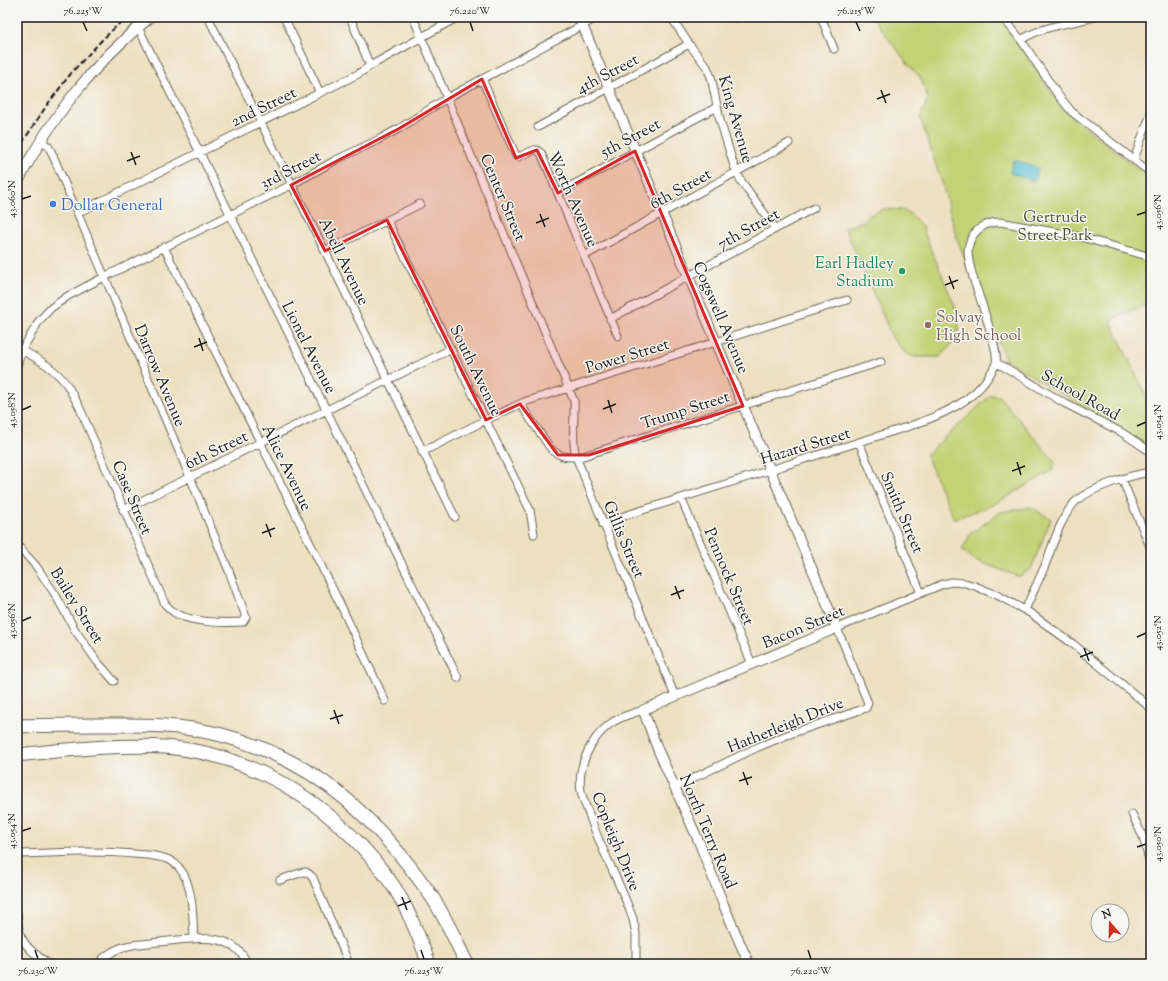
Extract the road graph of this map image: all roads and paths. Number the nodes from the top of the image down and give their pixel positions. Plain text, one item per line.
1 (150, 17) edge
2 (208, 17) edge
3 (284, 17) edge
4 (350, 17) edge
5 (413, 17) edge
6 (458, 17) edge
7 (598, 17) edge
8 (672, 17) edge
9 (821, 17) edge
10 (1003, 17) edge
11 (1094, 17) edge
12 (581, 21) edge
13 (138, 27) junction
14 (421, 37) junction
15 (1021, 40) junction
16 (689, 44) junction
17 (834, 49) dead end
18 (370, 66) junction
19 (482, 79) junction
20 (609, 88) junction
21 (320, 94) junction
22 (447, 98) junction
23 (717, 107) junction
24 (1151, 114) edge
25 (261, 123) junction
26 (538, 127) dead end
27 (40, 141) junction
28 (789, 143) dead end
29 (635, 151) junction
30 (200, 152) junction
31 (1134, 160) junction
32 (737, 172) junction
33 (1151, 173) edge
34 (17, 183) edge
35 (291, 185) junction
36 (558, 193) junction
37 (420, 204) dead end
38 (814, 208) dead end
39 (77, 213) junction
40 (662, 214) junction
41 (230, 215) junction
42 (387, 220) junction
43 (775, 228) junction
44 (164, 247) junction
45 (325, 251) junction
46 (584, 256) junction
47 (1151, 257) edge
48 (688, 276) junction
49 (104, 277) junction
50 (847, 300) dead end
51 (610, 319) junction
52 (618, 336) dead end
53 (716, 342) junction
54 (20, 349) edge
55 (451, 349) junction
56 (881, 362) dead end
57 (996, 363) junction
58 (17, 365) edge
59 (388, 381) junction
60 (569, 389) junction
61 (520, 404) junction
62 (743, 406) junction
63 (327, 410) junction
64 (486, 420) junction
65 (859, 442) junction
66 (261, 443) junction
67 (422, 452) junction
68 (1151, 452) edge
69 (576, 457) junction
70 (770, 470) junction
71 (1151, 472) edge
72 (190, 477) junction
73 (1122, 479) junction
74 (681, 498) junction
75 (123, 510) junction
76 (455, 517) dead end
77 (603, 524) junction
78 (534, 534) dead end
79 (17, 545) edge
80 (1151, 549) edge
81 (921, 593) junction
82 (1024, 610) junction
83 (240, 622) joint
84 (837, 628) junction
85 (752, 664) junction
86 (458, 678) dead end
87 (114, 680) dead end
88 (675, 696) junction
89 (385, 701) dead end
90 (1151, 708) edge
91 (643, 710) junction
92 (17, 726) edge
93 (17, 755) edge
94 (675, 787) junction
95 (1132, 814) dead end
96 (17, 854) edge
97 (1151, 867) edge
98 (280, 880) dead end
99 (17, 912) edge
100 (194, 939) junction
101 (49, 964) edge
102 (98, 964) edge
103 (247, 964) edge
104 (349, 964) edge
105 (429, 964) edge
106 (467, 964) edge
107 (636, 964) edge
108 (749, 964) edge

1 - 13 main road
2 - 25 street, Abell Avenue
3 - 21 street
4 - 18 street
5 - 14 street, Center Street
6 - 14 street, 2nd Street
7 - 12 street, 3rd Street
8 - 16 street, King Avenue
9 - 17 street
10 - 15 street
11 - 15 street
12 - 19 street, 3rd Street
12 - 20 street, Cogswell Avenue
13 - 27 main road
13 - 30 street, Lionel Avenue
14 - 18 street, 2nd Street
14 - 22 street, Center Street
15 - 31 street
16 - 20 street, 4th Street
16 - 23 street, King Avenue
18 - 21 street, 2nd Street
19 - 22 street, 3rd Street
19 - 36 street, Worth Avenue
20 - 26 street, 4th Street
20 - 29 street, Cogswell Avenue
21 - 25 street, 2nd Street
22 - 35 street, 3rd Street
22 - 60 street, Center Street
23 - 29 street, 5th Street
23 - 32 street, King Avenue
24 - 31 street
25 - 30 street, 2nd Street
25 - 35 street, Abell Avenue
27 - 34 main road
27 - 39 street, Darrow Avenue
28 - 32 street, 6th Street
29 - 36 street, 5th Street
29 - 40 street, Cogswell Avenue
30 - 39 street, 2nd Street
30 - 41 street, Lionel Avenue
31 - 33 street
32 - 40 street, 6th Street
32 - 43 street, King Avenue
35 - 41 street, 3rd Street
35 - 45 street, Abell Avenue
36 - 46 street, Worth Avenue
37 - 42 street
38 - 43 street, 7th Street
39 - 49 street, Darrow Avenue
40 - 46 street, 6th Street
40 - 48 street, Cogswell Avenue
41 - 44 street, 3rd Street
41 - 63 street, Lionel Avenue
42 - 45 street
42 - 55 street, South Avenue
43 - 48 street, 7th Street
44 - 49 street, 3rd Street
44 - 66 street, Alice Avenue
45 - 59 street, Abell Avenue
46 - 51 street, Worth Avenue
47 - 57 street
48 - 51 street, 7th Street
48 - 53 street, Cogswell Avenue
49 - 54 street, 3rd Street
49 - 72 street, Darrow Avenue
50 - 53 street, Power Street
51 - 52 street, Worth Avenue
53 - 60 street, Power Street
53 - 62 street, Cogswell Avenue
54 - 58 street, 3rd Street
54 - 75 street, Case Street
55 - 59 street, 6th Street
55 - 64 street, South Avenue
56 - 62 street, Trump Street
57 - 65 street, Hazard Street
57 - 68 street, School Road
59 - 63 street, 6th Street
59 - 67 street, Abell Avenue
60 - 61 street, Power Street
60 - 69 street, Gillis Street
61 - 64 street, Power Street
61 - 69 street, Trump Street
62 - 69 street, Trump Street
62 - 70 street, Cogswell Avenue
63 - 66 street, 6th Street
63 - 86 street, Lionel Avenue
64 - 67 street, Power Street
64 - 78 street, South Avenue
65 - 70 street, Hazard Street
65 - 81 street, Smith Street
66 - 72 street, 6th Street
66 - 89 street, Alice Avenue
67 - 76 street, Abell Avenue
69 - 77 street, Gillis Street
70 - 74 street, Hazard Street
70 - 84 street, Cogswell Avenue
71 - 73 street
72 - 75 street, 6th Street
72 - 83 street, Darrow Avenue
73 - 80 street
73 - 82 street
74 - 77 street, Hazard Street
74 - 85 street, Pennock Street
75 - 83 street, Case Street
77 - 88 street, Gillis Street
79 - 87 street, Bailey Street
81 - 82 street, Bacon Street
81 - 84 street, Bacon Street
82 - 90 street, Bacon Street
84 - 85 street, Bacon Street
84 - 94 street, Hatherleigh Drive
85 - 88 street, Bacon Street
88 - 91 street, Bacon Street
91 - 94 street, North Terry Road
91 - 107 street, Copleigh Drive
92 - 106 highway
93 - 105 highway
94 - 108 street, North Terry Road
95 - 97 street
96 - 100 street
98 - 104 street
99 - 101 street
100 - 102 street
100 - 103 street

